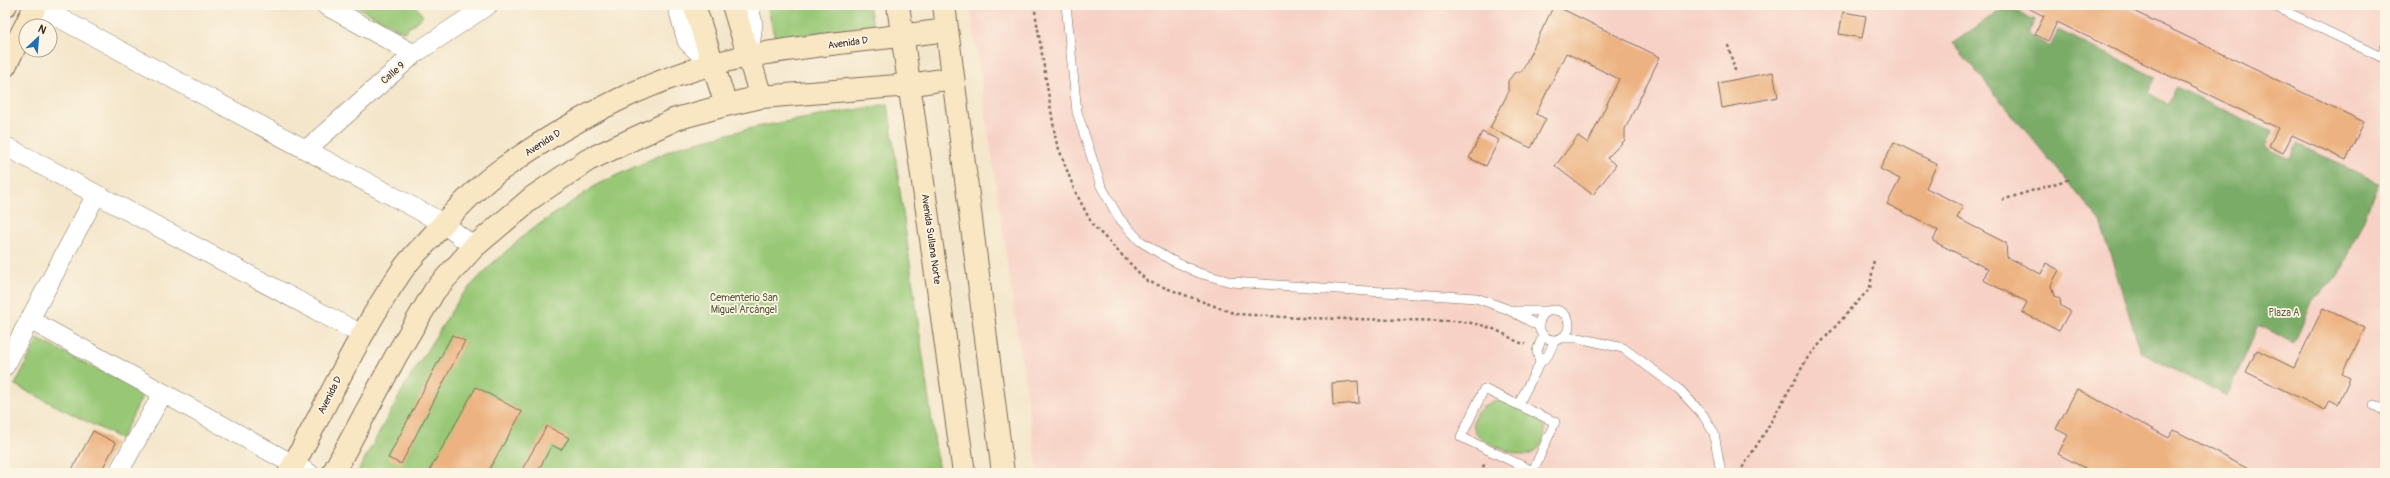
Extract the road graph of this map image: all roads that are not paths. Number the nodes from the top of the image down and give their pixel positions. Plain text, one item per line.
1 (36, 5) edge
2 (325, 5) edge
3 (488, 5) edge
4 (677, 5) edge
5 (694, 5) edge
6 (733, 5) edge
7 (748, 5) edge
8 (898, 5) edge
9 (944, 5) edge
10 (1066, 5) edge
11 (2272, 5) edge
12 (947, 30) junction
13 (903, 36) junction
14 (2385, 48) edge
15 (414, 54) junction
16 (748, 56) junction
17 (5, 66) edge
18 (712, 66) junction
19 (953, 78) junction
20 (909, 84) junction
21 (761, 98) junction
22 (726, 105) junction
23 (5, 146) edge
24 (306, 150) junction
25 (96, 195) junction
26 (443, 223) junction
27 (474, 247) junction
28 (1507, 309) junction
29 (1551, 311) junction
30 (1567, 318) junction
31 (30, 320) junction
32 (1539, 326) junction
33 (361, 334) junction
34 (1543, 335) junction
35 (1559, 339) junction
36 (1587, 341) junction
37 (1540, 363) junction
38 (5, 366) edge
39 (163, 393) junction
40 (1518, 405) junction
41 (2374, 406) dead end
42 (2385, 411) edge
43 (297, 470) edge
44 (118, 473) edge
45 (333, 473) edge
46 (964, 473) edge
47 (1003, 473) edge
48 (1721, 473) edge

1 - 17 main road
1 - 24 street
2 - 15 street
3 - 15 street, Calle 9
4 - 18 street
5 - 18 main road
6 - 16 main road
7 - 16 street
8 - 13 main road, Avenida Sullana Norte
9 - 12 main road
10 - 28 lane
11 - 14 lane
12 - 13 main road, Avenida D
12 - 19 main road
13 - 16 main road, Avenida D
13 - 20 main road, Avenida Sullana Norte
15 - 24 street, Calle 9
16 - 18 main road, Avenida D
16 - 21 main road
18 - 22 main road
18 - 26 main road, Avenida D
19 - 20 main road
19 - 47 main road
20 - 21 main road
20 - 46 main road, Avenida Sullana Norte
21 - 22 main road
22 - 27 main road
23 - 25 street
24 - 26 street
25 - 31 street
25 - 33 street
26 - 27 street
26 - 33 main road, Avenida D
27 - 45 main road
28 - 29 lane
28 - 32 lane
29 - 30 lane
29 - 32 lane
30 - 35 lane
30 - 36 lane
31 - 38 street
31 - 39 street
32 - 34 lane
33 - 43 main road, Avenida D
34 - 35 lane
34 - 37 lane
35 - 36 lane
35 - 37 lane
36 - 48 lane
37 - 40 lane
39 - 43 street
39 - 44 street
40 - 40 lane
41 - 42 lane

